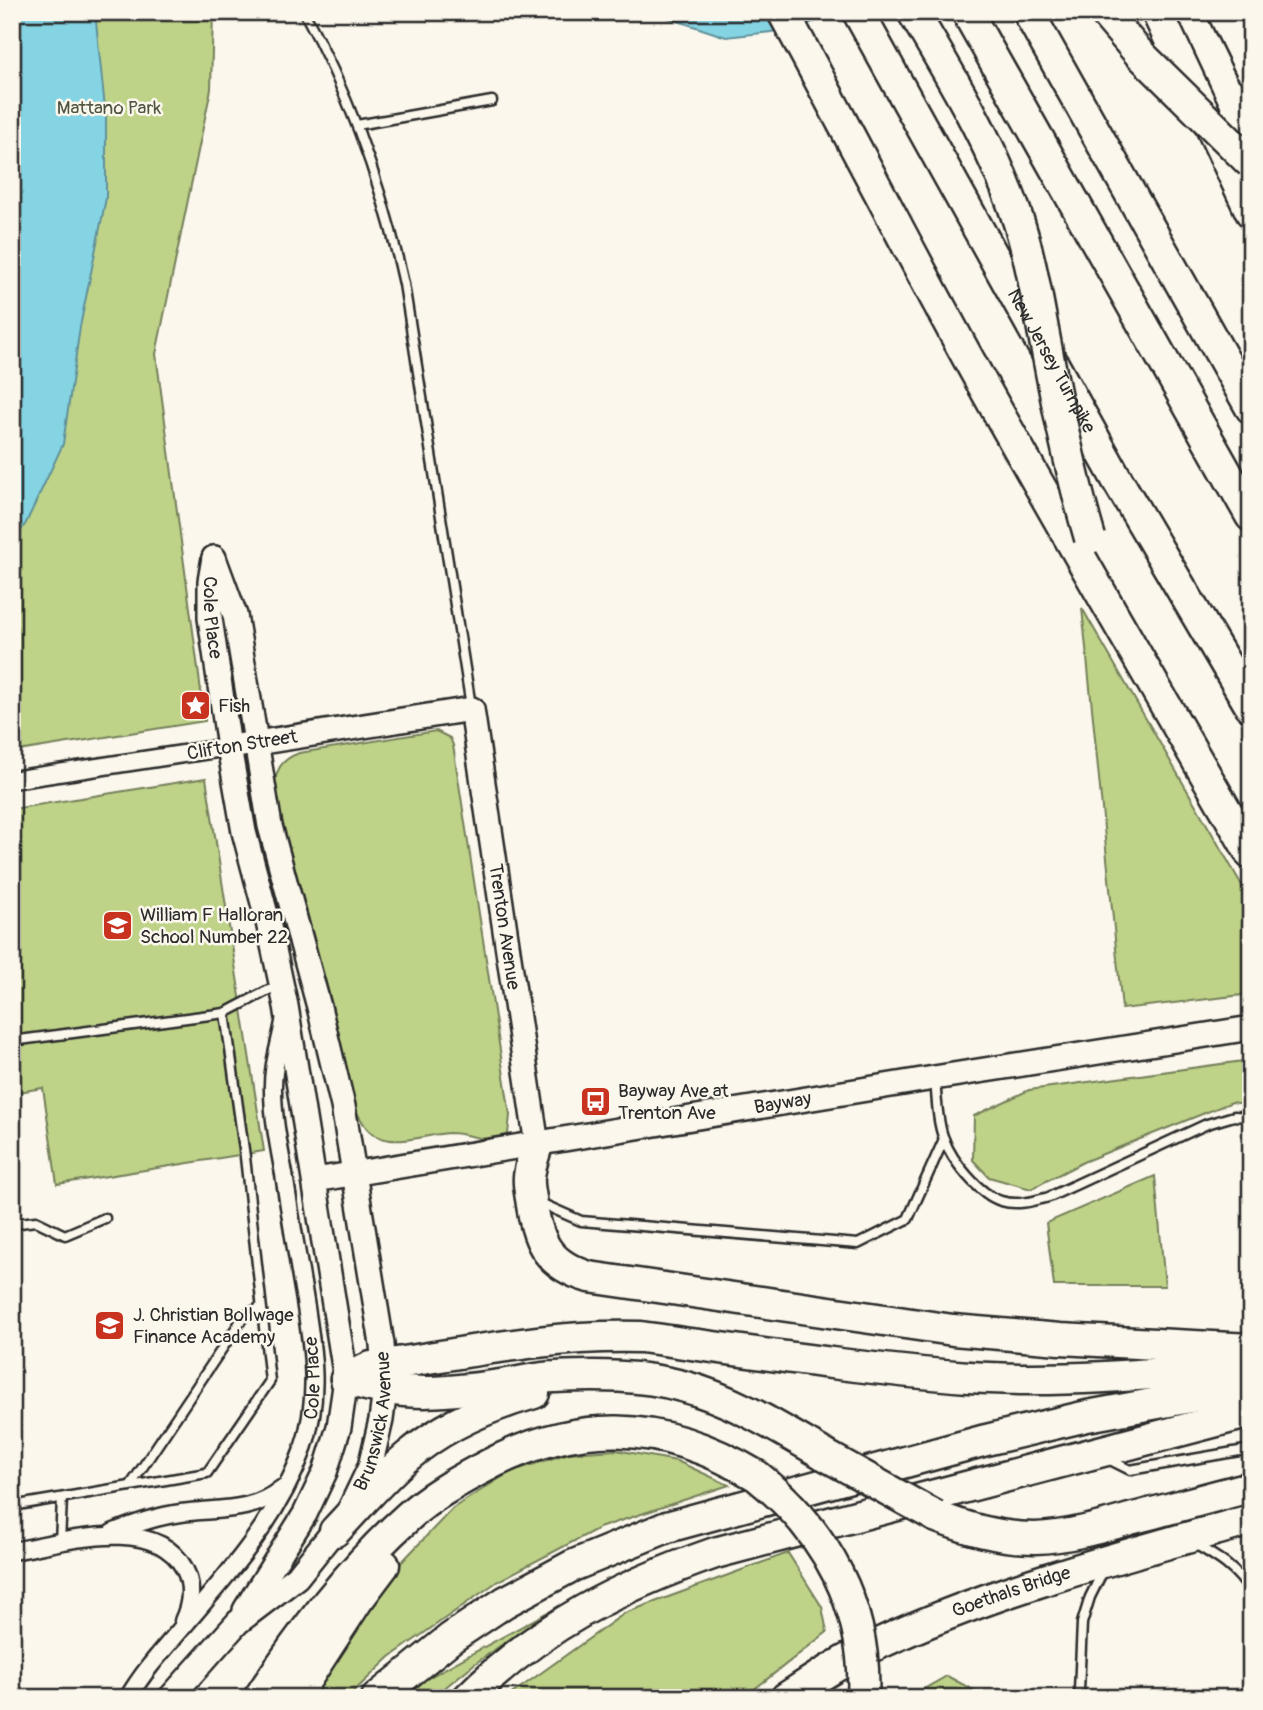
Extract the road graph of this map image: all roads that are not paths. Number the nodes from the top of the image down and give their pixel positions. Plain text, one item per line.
1 (304, 12) edge
2 (783, 12) edge
3 (858, 12) edge
4 (913, 12) edge
5 (968, 12) edge
6 (1104, 12) edge
7 (1157, 12) edge
8 (1223, 12) edge
9 (1033, 21) edge
10 (1251, 69) edge
11 (492, 101) dead end
12 (357, 125) junction
13 (1251, 163) edge
14 (1251, 212) edge
15 (1251, 408) edge
16 (1251, 516) edge
17 (1141, 660) junction
18 (1251, 707) edge
19 (472, 709) junction
20 (255, 743) junction
21 (229, 747) junction
22 (12, 780) edge
23 (1251, 854) edge
24 (282, 983) junction
25 (286, 1006) junction
26 (225, 1013) junction
27 (1251, 1028) edge
28 (12, 1041) edge
29 (934, 1077) junction
30 (1251, 1117) edge
31 (944, 1139) junction
32 (537, 1145) junction
33 (355, 1173) junction
34 (315, 1180) junction
35 (531, 1198) junction
36 (105, 1218) dead end
37 (12, 1224) edge
38 (261, 1307) junction
39 (1251, 1349) edge
40 (1251, 1366) edge
41 (606, 1377) junction
42 (385, 1378) junction
43 (346, 1379) junction
44 (1251, 1386) edge
45 (1251, 1412) edge
46 (1251, 1449) edge
47 (1093, 1452) junction
48 (478, 1471) junction
49 (288, 1483) junction
50 (130, 1486) junction
51 (1251, 1487) edge
52 (62, 1498) junction
53 (12, 1506) edge
54 (1251, 1520) edge
55 (335, 1531) junction
56 (104, 1536) junction
57 (1185, 1539) junction
58 (61, 1543) junction
59 (12, 1551) edge
60 (1108, 1561) junction
61 (1251, 1593) edge
62 (239, 1622) junction
63 (175, 1636) junction
64 (128, 1698) edge
65 (170, 1698) edge
66 (258, 1698) edge
67 (294, 1698) edge
68 (377, 1698) edge
69 (468, 1698) edge
70 (786, 1698) edge
71 (863, 1698) edge
72 (1082, 1698) edge

1 - 12 lane
2 - 17 highway
3 - 18 highway, New Jersey Turnpike
4 - 17 highway, bridge
5 - 16 highway
6 - 13 highway, bridge
7 - 14 highway
8 - 10 highway
9 - 15 highway
11 - 12 lane
12 - 19 lane
17 - 23 highway
19 - 20 street, Clifton Street
19 - 32 street, Trenton Avenue
20 - 21 street, Clifton Street
20 - 21 street, Cole Place
20 - 33 street, Cole Place
21 - 22 street, Clifton Street
21 - 24 street, Cole Place
24 - 25 street, Cole Place
24 - 26 lane
25 - 34 street, Cole Place
25 - 49 street, Cole Place
26 - 28 lane
26 - 38 lane
27 - 29 street, Bayway
29 - 31 lane
29 - 32 street, Bayway
30 - 31 lane
31 - 35 lane
32 - 33 street, Bayway
32 - 35 highway
33 - 34 street, Bayway
33 - 42 street, Brunswick Avenue
34 - 43 street, Brunswick Avenue
35 - 39 highway
36 - 37 lane
38 - 50 lane
38 - 50 lane
40 - 42 highway
41 - 42 highway
41 - 51 highway, bridge
41 - 55 highway
42 - 43 highway
42 - 55 street, Brunswick Avenue
43 - 62 street, Brunswick Avenue
44 - 68 highway
45 - 47 highway
46 - 47 lane
47 - 69 highway
48 - 66 highway
48 - 67 highway
48 - 71 highway, bridge
49 - 56 street
49 - 63 street, Cole Place
50 - 52 lane
52 - 53 lane
52 - 58 lane
54 - 57 highway, Goethals Bridge
55 - 62 street, Brunswick Avenue
56 - 58 street
56 - 63 street
57 - 60 highway, Goethals Bridge
57 - 61 lane
58 - 59 street
60 - 70 highway, Goethals Bridge
60 - 72 lane
62 - 65 street, Brunswick Avenue
63 - 64 street, Cole Place

